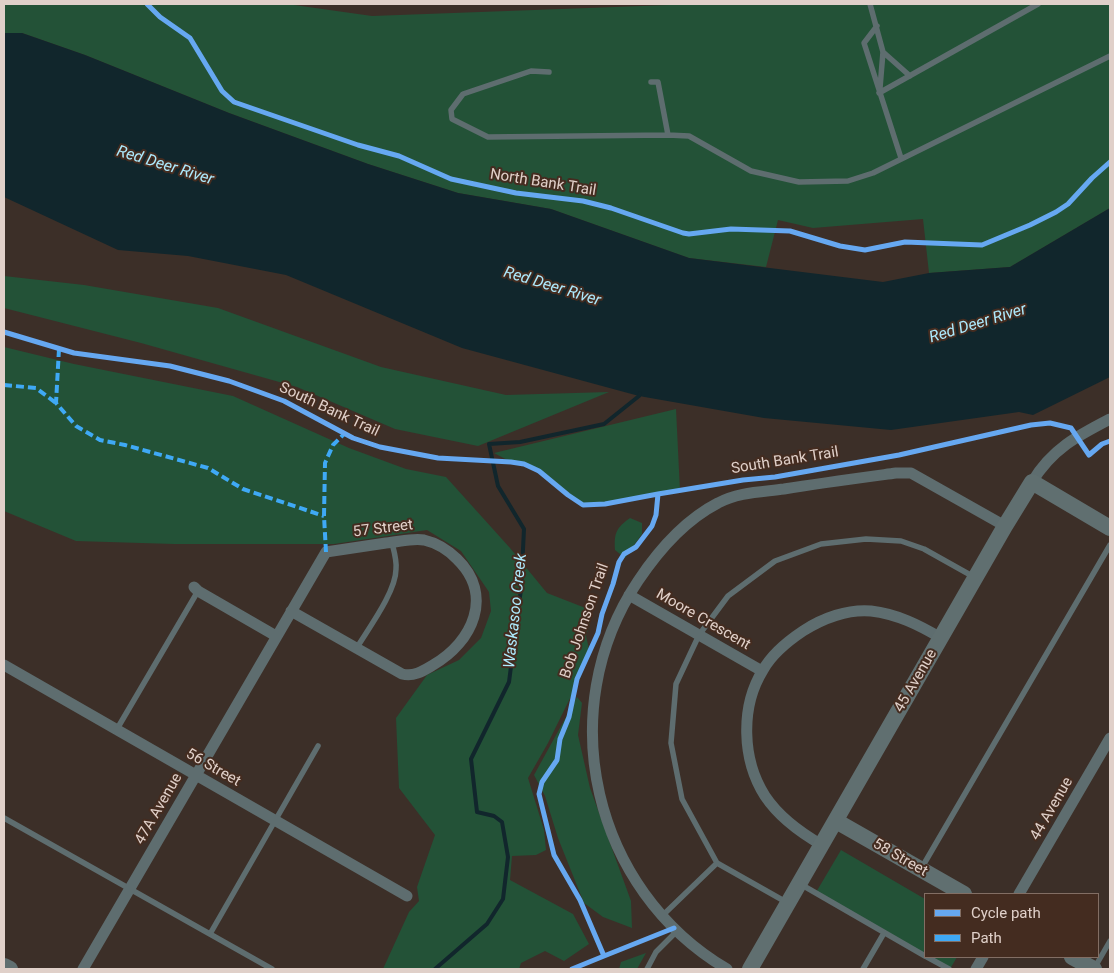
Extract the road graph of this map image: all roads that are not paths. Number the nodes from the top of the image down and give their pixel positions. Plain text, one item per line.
1 (870, 4) edge
2 (1038, 4) edge
3 (877, 26) junction
4 (883, 52) junction
5 (1110, 56) edge
6 (548, 72) dead end
7 (910, 76) junction
8 (650, 82) dead end
9 (879, 93) junction
10 (668, 135) junction
11 (901, 158) junction
12 (1110, 418) edge
13 (1032, 482) junction
14 (1005, 526) junction
15 (1110, 528) edge
16 (392, 542) junction
17 (1110, 545) edge
18 (976, 578) junction
19 (196, 589) joint
20 (629, 594) junction
21 (291, 611) junction
22 (699, 635) junction
23 (276, 636) junction
24 (941, 638) junction
25 (356, 649) junction
26 (4, 665) edge
27 (762, 671) junction
28 (117, 730) junction
29 (1110, 738) edge
30 (318, 746) dead end
31 (195, 775) junction
32 (4, 818) edge
33 (836, 821) junction
34 (276, 822) junction
35 (822, 845) junction
36 (717, 863) junction
37 (921, 870) junction
38 (800, 884) junction
39 (130, 889) junction
40 (962, 893) edge
41 (1020, 893) edge
42 (407, 896) dead end
43 (788, 904) junction
44 (662, 915) junction
45 (677, 931) junction
46 (884, 933) junction
47 (210, 934) junction
48 (1110, 940) edge
49 (924, 955) edge
50 (930, 958) edge
51 (982, 958) edge
52 (1074, 960) edge
53 (4, 966) edge
54 (10, 969) edge
55 (83, 969) edge
56 (272, 969) edge
57 (646, 969) edge
58 (727, 969) edge
59 (750, 969) edge
60 (863, 969) edge
61 (950, 969) edge
62 (976, 969) edge
63 (1094, 969) edge

1 - 3 lane
2 - 7 lane
3 - 4 lane
3 - 9 lane
4 - 7 lane
4 - 9 lane
5 - 11 lane
6 - 10 lane
7 - 9 lane
8 - 10 lane
9 - 11 lane
10 - 11 lane
12 - 13 street, 45 Avenue
13 - 14 street, 45 Avenue
13 - 15 street
14 - 18 street, 45 Avenue
14 - 20 street
16 - 21 street, 57 Street
16 - 25 lane
16 - 25 street, 57 Street
17 - 37 lane
18 - 22 lane
18 - 24 street, 45 Avenue
19 - 23 street
19 - 28 lane
20 - 22 street, Moore Crescent
20 - 44 street
21 - 23 street, 47A Avenue
21 - 25 street, 57 Street
22 - 27 street, Moore Crescent
22 - 36 lane
23 - 31 street, 47A Avenue
24 - 27 street
24 - 33 street, 45 Avenue
26 - 28 street, 56 Street
27 - 35 street
28 - 31 street, 56 Street
29 - 41 street, 44 Avenue
30 - 34 lane
31 - 34 street, 56 Street
31 - 39 street, 47A Avenue
32 - 39 lane
33 - 35 street, 45 Avenue
33 - 37 street, 58 Street
34 - 42 street, 56 Street
34 - 47 lane
35 - 38 street, 45 Avenue
36 - 43 lane
36 - 44 lane
37 - 40 street, 58 Street
38 - 43 street, 45 Avenue
38 - 46 lane
39 - 47 lane
39 - 55 street, 47A Avenue
43 - 59 street, 45 Avenue
44 - 45 street
45 - 57 lane
45 - 58 street
46 - 49 lane
46 - 60 lane
47 - 56 lane
48 - 63 lane
50 - 61 lane
51 - 62 street
52 - 63 street
53 - 54 street

